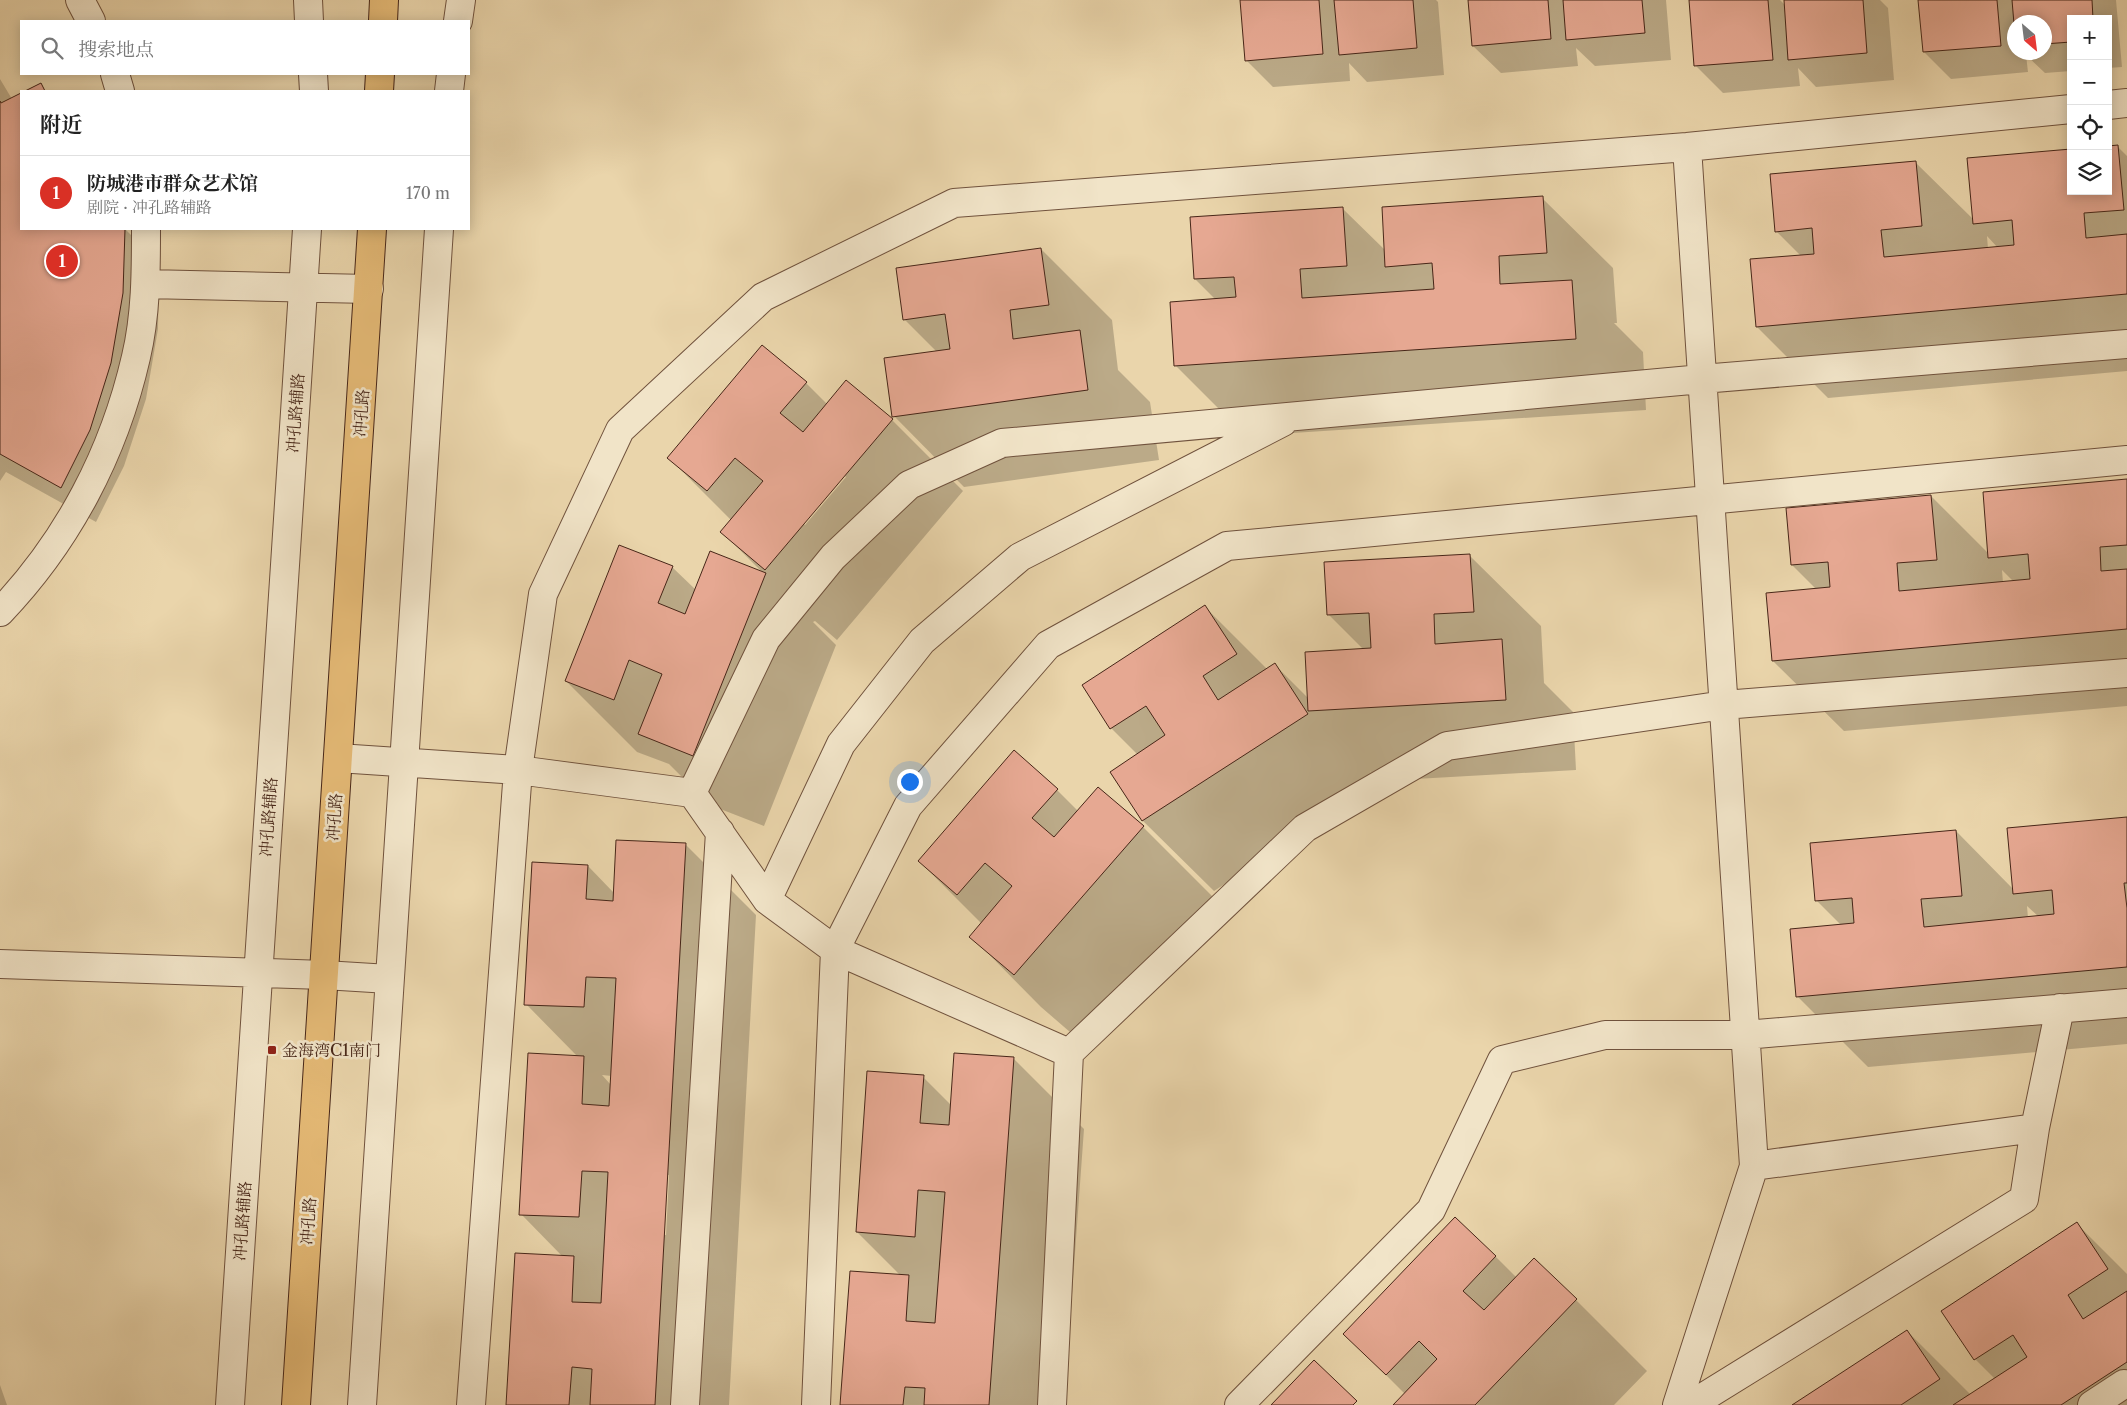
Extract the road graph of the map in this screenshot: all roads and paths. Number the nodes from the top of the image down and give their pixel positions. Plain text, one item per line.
1 (80, 0) edge
2 (308, 0) edge
3 (384, 0) edge
4 (461, 0) edge
5 (90, 20) edge
6 (309, 20) edge
7 (383, 20) edge
8 (458, 20) edge
9 (115, 75) edge
10 (313, 75) edge
11 (380, 75) edge
12 (451, 75) edge
13 (120, 90) edge
14 (314, 90) edge
15 (379, 90) edge
16 (449, 90) edge
17 (2127, 103) edge
18 (2112, 105) edge
19 (2067, 109) edge
20 (1687, 147) junction
21 (146, 230) edge
22 (307, 230) edge
23 (372, 230) edge
24 (439, 230) edge
25 (146, 284) junction
26 (303, 287) junction
27 (368, 289) junction
28 (2127, 344) edge
29 (1702, 379) junction
30 (1295, 416) junction
31 (2127, 460) edge
32 (1710, 500) junction
33 (0, 612) edge
34 (2127, 672) edge
35 (1724, 705) junction
36 (338, 758) junction
37 (404, 762) junction
38 (518, 770) junction
39 (692, 793) junction
40 (720, 832) junction
41 (766, 900) junction
42 (834, 950) junction
43 (0, 964) edge
44 (258, 973) junction
45 (324, 975) junction
46 (389, 979) junction
47 (2127, 1003) edge
48 (2060, 1008) junction
49 (1745, 1035) junction
50 (1069, 1053) junction
51 (2035, 1128) junction
52 (1754, 1166) junction
53 (2124, 1384) dead end
54 (230, 1405) edge
55 (296, 1405) edge
56 (362, 1405) edge
57 (471, 1405) edge
58 (685, 1405) edge
59 (816, 1405) edge
60 (1052, 1405) edge
61 (1239, 1405) edge
62 (1677, 1405) edge
63 (1691, 1405) edge
64 (2092, 1405) edge

1 - 5 street
2 - 6 street
3 - 7 main road
4 - 8 street
9 - 13 street
10 - 14 street
11 - 15 main road
12 - 16 street
17 - 18 street
19 - 20 street
20 - 29 street
20 - 38 street
21 - 25 street
22 - 26 street, 冲孔路辅路
23 - 27 main road, 冲孔路
24 - 37 street
25 - 26 street
25 - 33 street
26 - 27 street
26 - 44 street, 冲孔路辅路
27 - 36 main road, 冲孔路
28 - 29 street
29 - 30 street
29 - 32 street
30 - 39 street
30 - 41 street
31 - 32 street
32 - 35 street
32 - 42 street
34 - 35 street
35 - 49 street
35 - 50 street
36 - 37 street
36 - 45 main road, 冲孔路
37 - 38 street
37 - 46 street
38 - 39 street
38 - 57 street
39 - 40 street
40 - 41 street
40 - 58 street
41 - 42 street
42 - 50 street
42 - 59 street
43 - 44 street
44 - 45 street
44 - 54 street, 冲孔路辅路
45 - 46 street
45 - 55 main road, 冲孔路
46 - 56 street
47 - 48 street
48 - 49 street
48 - 51 street
49 - 52 street
49 - 61 street
50 - 60 street
51 - 52 street
51 - 63 street
52 - 62 street
53 - 64 street

